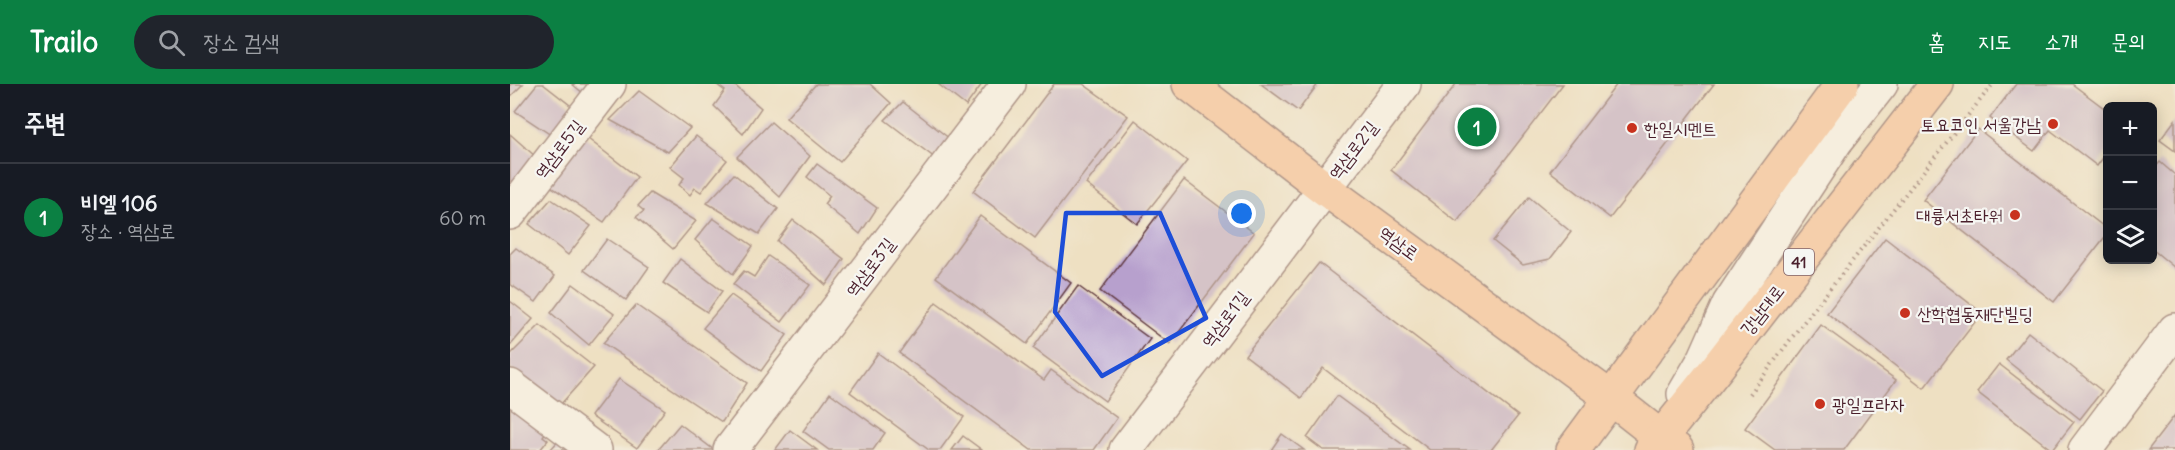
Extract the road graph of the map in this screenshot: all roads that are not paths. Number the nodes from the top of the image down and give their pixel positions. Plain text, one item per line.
1 (609, 84) edge
2 (1009, 84) edge
3 (1189, 84) edge
4 (1404, 84) edge
5 (1842, 84) edge
6 (1881, 84) edge
7 (1937, 84) edge
8 (1324, 188) junction
9 (510, 213) edge
10 (2175, 330) edge
11 (510, 386) edge
12 (1611, 398) junction
13 (1663, 446) edge
14 (595, 450) edge
15 (730, 450) edge
16 (1126, 450) edge
17 (1574, 450) edge
18 (2085, 450) edge

1 - 9 street, 역삼로5길
2 - 15 street, 역삼로3길
3 - 8 main road, 역삼로
4 - 8 street, 역삼로2길
5 - 12 main road
6 - 13 street
7 - 13 main road, 강남대로 / 41
8 - 12 main road, 역삼로
8 - 16 street, 역삼로1길
10 - 18 street
11 - 14 street
12 - 13 main road, 역삼로
12 - 17 main road

